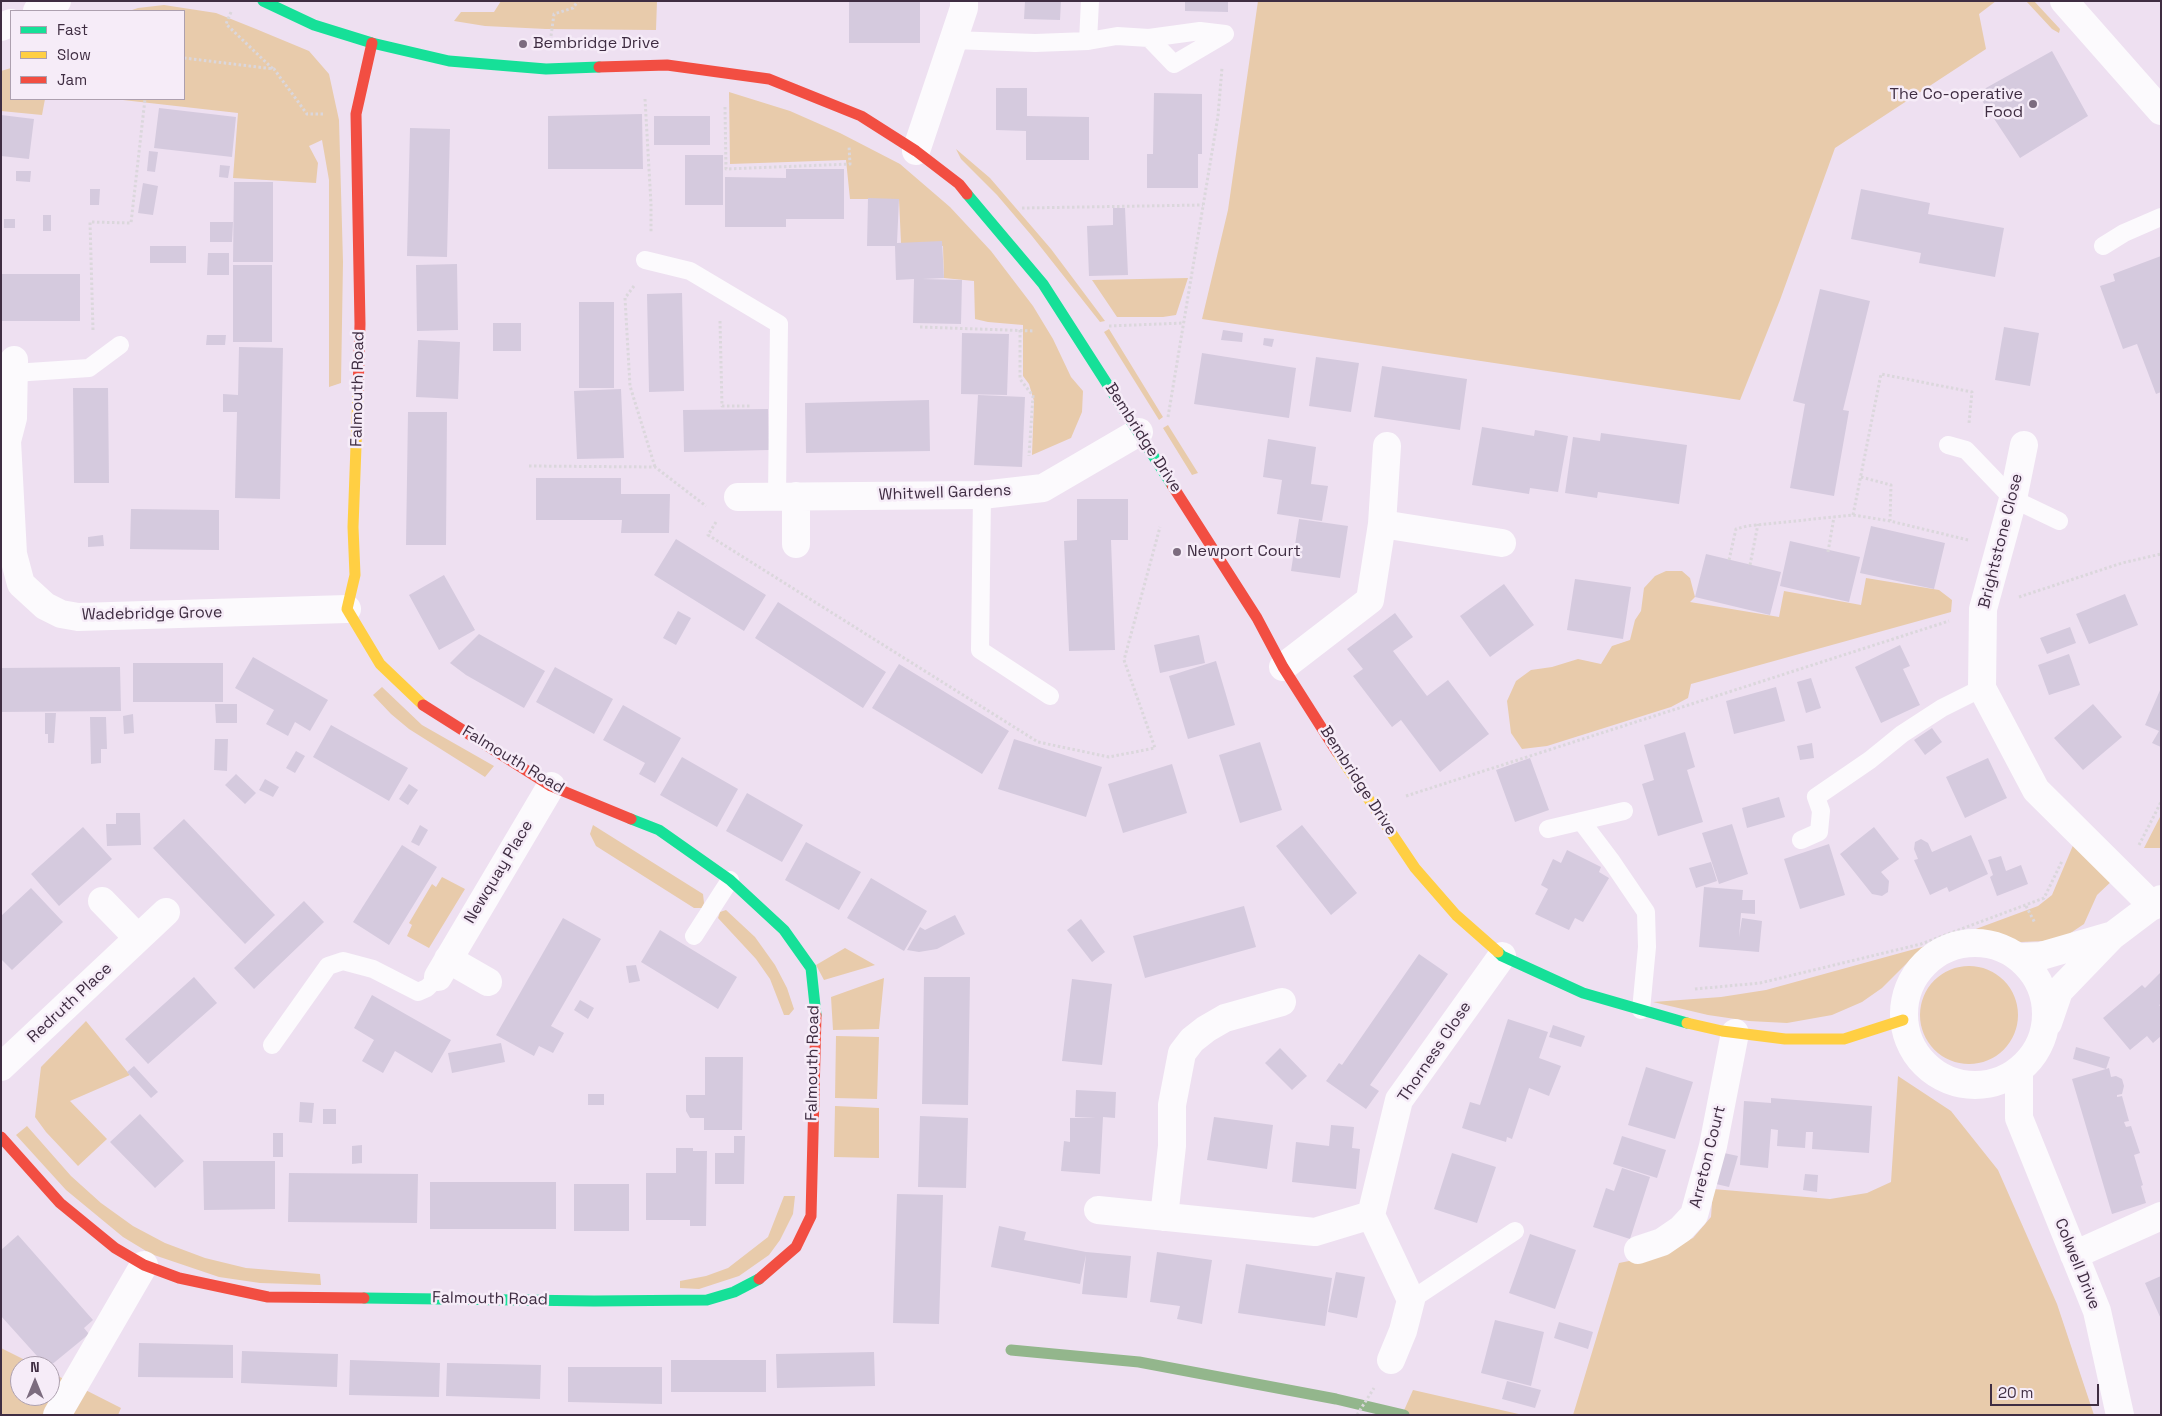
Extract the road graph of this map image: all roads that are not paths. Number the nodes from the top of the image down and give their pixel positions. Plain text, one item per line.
1 (57, 1) edge
2 (262, 1) edge
3 (964, 1) edge
4 (1090, 1) edge
5 (2064, 1) edge
6 (39, 10) edge
7 (1149, 38) junction
8 (953, 40) junction
9 (1088, 42) junction
10 (372, 43) junction
11 (2161, 111) edge
12 (916, 151) junction
13 (2161, 217) edge
14 (2103, 246) dead end
15 (645, 260) dead end
16 (120, 345) dead end
17 (14, 366) joint
18 (1141, 434) junction
19 (4, 441) edge
20 (2024, 445) dead end
21 (1387, 446) dead end
22 (1948, 446) dead end
23 (982, 495) junction
24 (786, 496) junction
25 (738, 497) dead end
26 (2013, 498) junction
27 (2059, 521) dead end
28 (1382, 524) junction
29 (1502, 543) dead end
30 (796, 544) dead end
31 (347, 609) junction
32 (1283, 667) junction
33 (1982, 688) junction
34 (1050, 696) dead end
35 (551, 786) junction
36 (1624, 812) dead end
37 (1581, 821) junction
38 (1548, 829) dead end
39 (1801, 840) dead end
40 (730, 880) junction
41 (102, 901) dead end
42 (2157, 903) edge
43 (166, 912) dead end
44 (694, 936) dead end
45 (2112, 936) junction
46 (138, 938) junction
47 (1502, 956) junction
48 (2022, 957) junction
49 (443, 968) junction
50 (488, 982) dead end
51 (1282, 1002) dead end
52 (1641, 1010) junction
53 (1904, 1020) junction
54 (1735, 1033) junction
55 (2042, 1041) junction
56 (272, 1045) dead end
57 (1, 1068) edge
58 (2019, 1071) junction
59 (1983, 1086) junction
60 (2019, 1118) junction
61 (1, 1137) edge
62 (1098, 1210) dead end
63 (1371, 1215) junction
64 (2161, 1216) edge
65 (1164, 1217) junction
66 (1515, 1231) dead end
67 (1638, 1250) dead end
68 (2074, 1255) junction
69 (144, 1265) junction
70 (1411, 1300) junction
71 (1391, 1360) dead end
72 (58, 1415) edge
73 (2120, 1415) edge

1 - 6 street
2 - 10 street, Bembridge Drive
3 - 8 street
4 - 9 lane
5 - 11 street
7 - 7 lane
7 - 9 lane
8 - 9 lane
8 - 12 street
10 - 12 street, Bembridge Drive
10 - 31 street, Falmouth Road
12 - 18 street, Bembridge Drive
13 - 14 lane
15 - 24 lane
16 - 17 lane
17 - 19 street, Wadebridge Grove
18 - 23 street, Whitwell Gardens
18 - 32 street, Bembridge Drive
19 - 31 street, Wadebridge Grove
20 - 26 street, Brightstone Close
21 - 28 street
22 - 26 lane
23 - 24 street, Whitwell Gardens
23 - 34 lane
24 - 25 street, Whitwell Gardens
24 - 30 street
26 - 27 lane
26 - 33 street, Brightstone Close
28 - 29 street
28 - 32 street
31 - 35 street, Falmouth Road
32 - 47 street, Bembridge Drive
33 - 39 lane
33 - 42 street, Brightstone Close
35 - 40 street, Falmouth Road
35 - 49 street, Newquay Place
36 - 37 lane
37 - 38 lane
37 - 52 lane
40 - 44 lane
40 - 69 street, Falmouth Road
41 - 46 street
42 - 45 street
43 - 46 street, Redruth Place
45 - 48 street
45 - 55 street
46 - 57 street, Redruth Place
47 - 52 street, Bembridge Drive
47 - 63 street, Thorness Close
48 - 53 street
48 - 55 street
49 - 50 street
49 - 56 lane, Newquay Place
51 - 65 street
52 - 54 street, Bembridge Drive
53 - 54 street, Bembridge Drive
53 - 59 street
54 - 67 street, Arreton Court
55 - 58 street
58 - 59 street
58 - 60 street, Colwell Drive
59 - 60 street, Colwell Drive
60 - 68 street, Colwell Drive
61 - 69 street, Falmouth Road
62 - 65 street
63 - 65 street
63 - 70 street
64 - 68 street
66 - 70 lane
68 - 73 street, Colwell Drive
69 - 72 street
70 - 71 street

